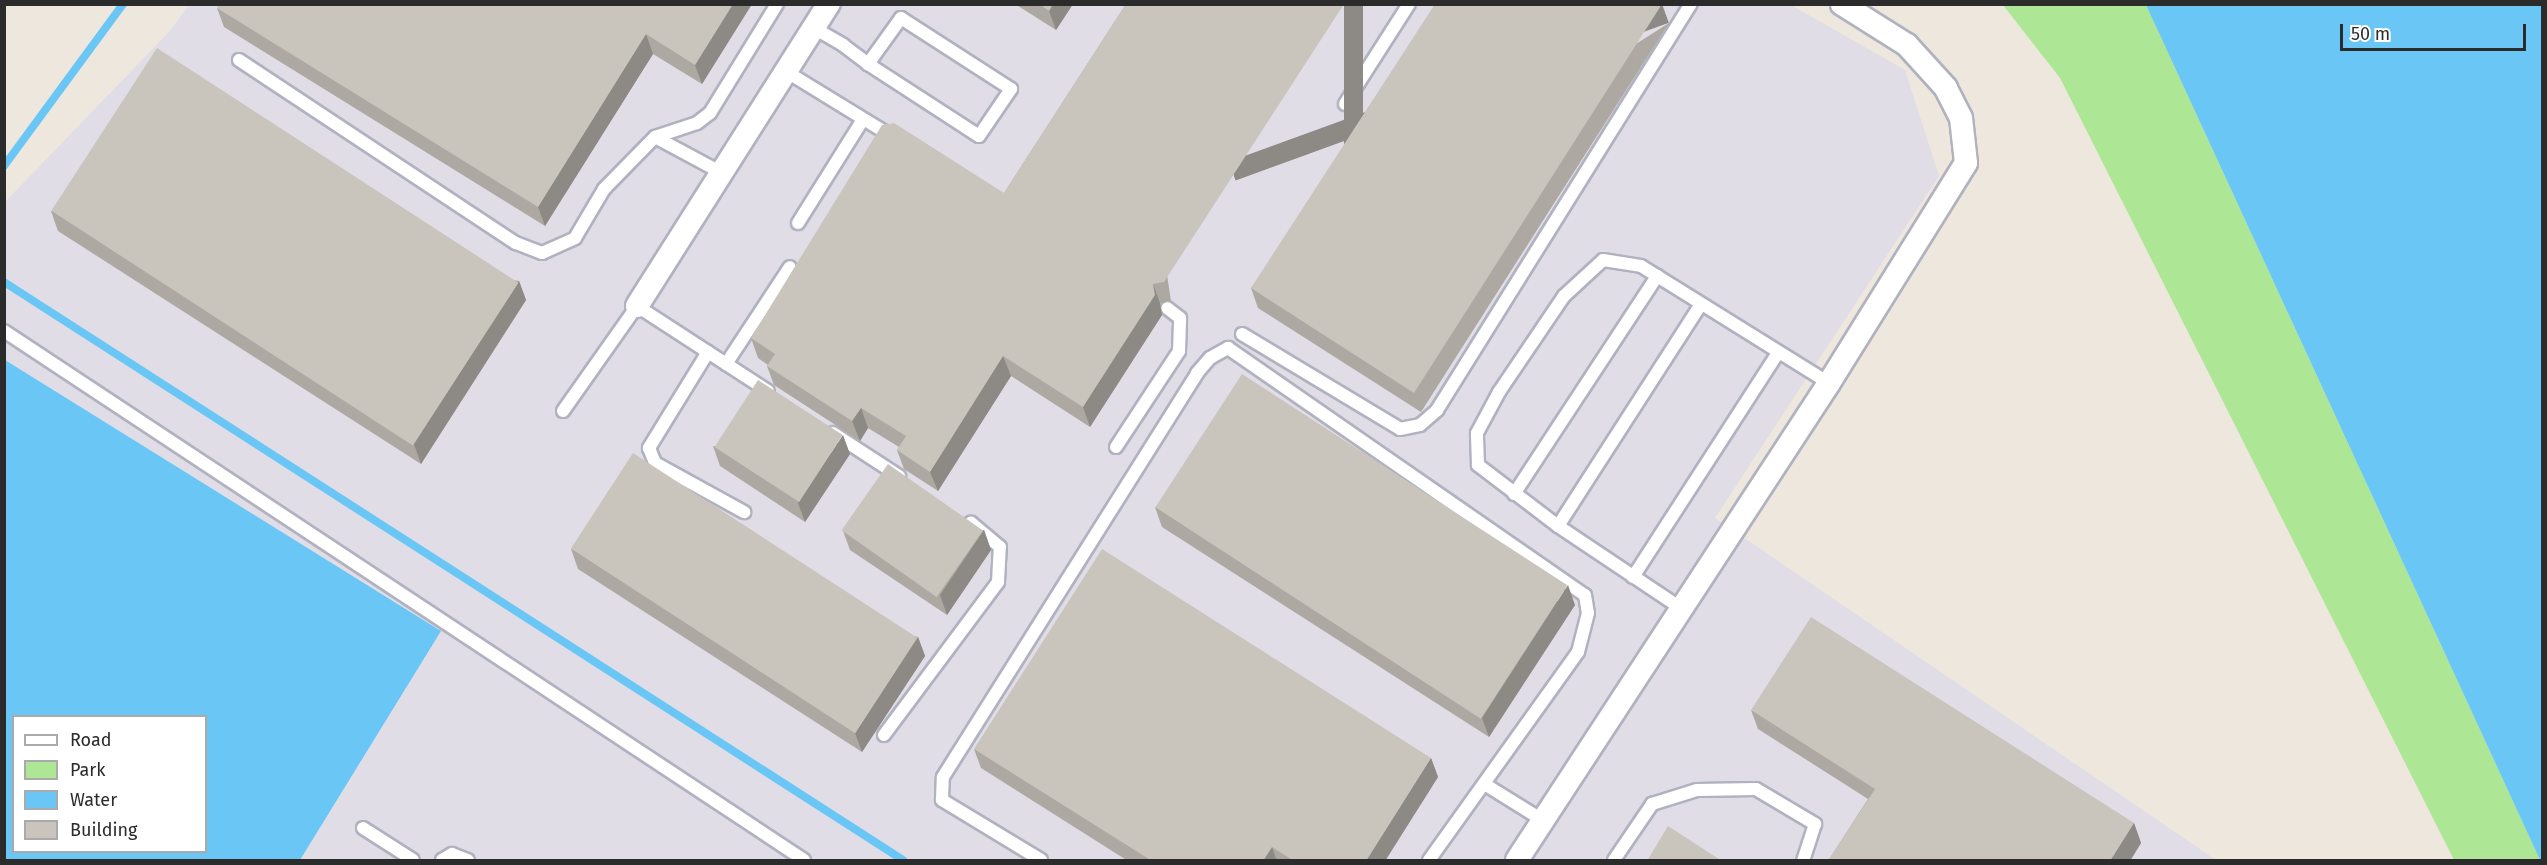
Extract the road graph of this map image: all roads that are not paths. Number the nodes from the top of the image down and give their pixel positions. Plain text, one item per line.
1 (777, 4) edge
2 (829, 4) edge
3 (1409, 4) edge
4 (1691, 4) edge
5 (1842, 4) edge
6 (814, 28) junction
7 (239, 60) dead end
8 (868, 64) junction
9 (786, 72) junction
10 (1345, 104) dead end
11 (862, 121) junction
12 (655, 137) junction
13 (894, 138) edge
14 (722, 173) junction
15 (798, 223) dead end
16 (790, 267) dead end
17 (1657, 276) junction
18 (1701, 304) junction
19 (637, 306) junction
20 (1167, 308) dead end
21 (4, 331) edge
22 (1242, 334) dead end
23 (708, 352) junction
24 (1778, 353) junction
25 (726, 364) junction
26 (1829, 383) junction
27 (776, 397) edge
28 (563, 411) dead end
29 (826, 429) edge
30 (1116, 447) dead end
31 (915, 487) edge
32 (1514, 494) junction
33 (744, 512) dead end
34 (955, 513) edge
35 (1558, 526) junction
36 (1633, 577) junction
37 (1682, 609) junction
38 (884, 735) dead end
39 (1486, 785) junction
40 (1544, 821) junction
41 (363, 828) dead end
42 (412, 861) edge
43 (442, 861) edge
44 (468, 861) edge
45 (804, 861) edge
46 (1041, 861) edge
47 (1429, 861) edge
48 (1517, 861) edge
49 (1614, 861) edge
50 (1803, 861) edge

1 - 12 lane
2 - 6 street
3 - 10 lane
4 - 22 lane
5 - 26 street
6 - 8 lane
6 - 9 street
7 - 12 lane
8 - 8 lane
9 - 11 lane
9 - 14 street
11 - 13 lane
11 - 15 lane
12 - 14 lane
14 - 19 street
16 - 25 lane
17 - 18 lane
17 - 32 lane
17 - 32 lane
18 - 24 lane
18 - 35 lane
19 - 23 lane
19 - 28 lane
20 - 30 lane
21 - 45 lane
23 - 25 lane
23 - 33 lane
24 - 26 lane
24 - 36 lane
25 - 27 lane
26 - 37 street
29 - 31 lane
32 - 35 lane
34 - 38 lane
35 - 36 lane
36 - 37 lane
37 - 40 street
39 - 40 lane
39 - 46 lane
39 - 47 lane
40 - 48 street
41 - 42 lane
43 - 44 lane
49 - 50 lane

